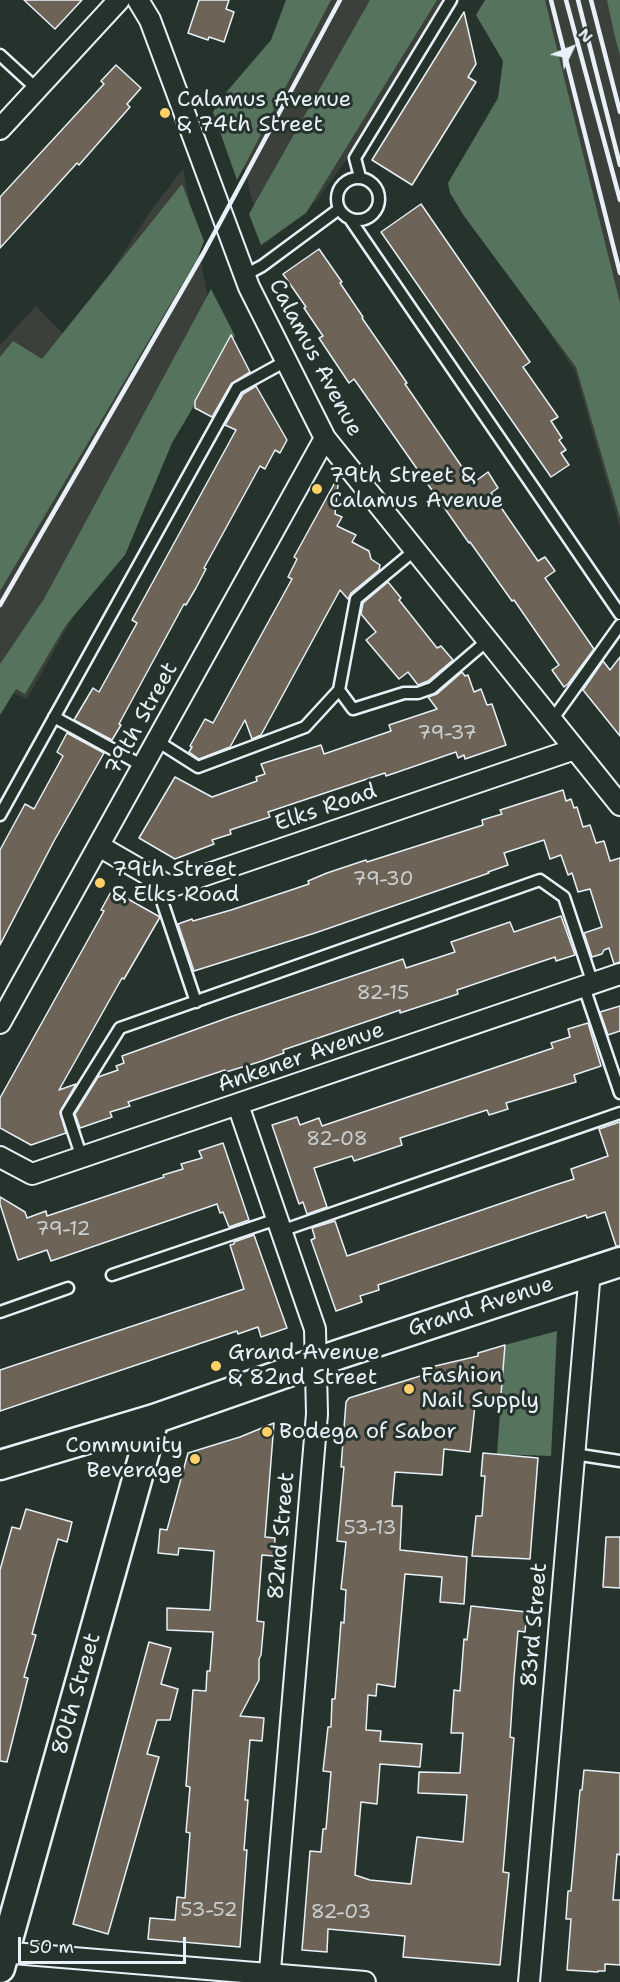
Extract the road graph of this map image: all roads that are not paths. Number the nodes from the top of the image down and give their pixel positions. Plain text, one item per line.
1 (119, 0) edge
2 (138, 0) edge
3 (451, 0) edge
4 (0, 55) edge
5 (37, 89) junction
6 (0, 129) edge
7 (360, 177) junction
8 (339, 210) junction
9 (350, 219) junction
10 (244, 275) junction
11 (286, 361) junction
12 (325, 438) junction
13 (415, 550) junction
14 (620, 614) edge
15 (620, 625) edge
16 (488, 640) junction
17 (339, 690) junction
18 (54, 717) junction
19 (552, 720) junction
20 (157, 741) junction
21 (575, 749) junction
22 (143, 766) junction
23 (620, 805) edge
24 (0, 815) edge
25 (99, 846) junction
26 (170, 887) junction
27 (620, 974) edge
28 (588, 985) junction
29 (196, 1002) junction
30 (0, 1023) edge
31 (620, 1093) edge
32 (238, 1105) junction
33 (620, 1113) edge
34 (0, 1157) edge
35 (82, 1158) junction
36 (279, 1225) junction
37 (620, 1262) edge
38 (590, 1271) junction
39 (112, 1275) dead end
40 (68, 1288) dead end
41 (0, 1312) edge
42 (316, 1362) junction
43 (154, 1419) junction
44 (574, 1454) junction
45 (620, 1461) edge
46 (0, 1465) edge
47 (1, 1958) edge
48 (269, 1978) edge
49 (364, 1982) edge
50 (529, 1982) edge

1 - 5 street
2 - 10 street, Calamus Avenue
3 - 7 lane
4 - 5 lane
5 - 6 street
7 - 8 lane
7 - 9 lane
8 - 9 lane
8 - 10 lane
9 - 14 lane
10 - 11 street, Calamus Avenue
11 - 12 street, Calamus Avenue
11 - 18 lane
12 - 13 street, Calamus Avenue
12 - 20 street, 79th Street
13 - 16 street, Calamus Avenue
13 - 17 lane
15 - 19 lane
16 - 17 lane
16 - 19 street, Calamus Avenue
17 - 20 lane
18 - 22 lane
18 - 24 lane
19 - 21 street, Calamus Avenue
20 - 22 street, 79th Street
21 - 23 street, Calamus Avenue
21 - 26 street, Elks Road
22 - 25 street, 79th Street
25 - 26 street
25 - 30 street, 79th Street
26 - 29 lane
27 - 28 street, Ankener Avenue
28 - 29 lane
28 - 31 lane
28 - 32 street, Ankener Avenue
29 - 35 lane
32 - 35 street, Ankener Avenue
32 - 36 street, 82nd Street
33 - 36 lane
34 - 35 street, Ankener Avenue
36 - 39 lane
36 - 42 street, 82nd Street
37 - 38 main road, Grand Avenue
38 - 42 main road, Grand Avenue
38 - 44 street, 83rd Street
40 - 41 lane
42 - 43 main road, Grand Avenue
42 - 48 street, 82nd Street
43 - 46 main road, Grand Avenue
43 - 47 main road, 80th Street
44 - 45 lane
44 - 50 street, 83rd Street
47 - 48 street
48 - 49 street

